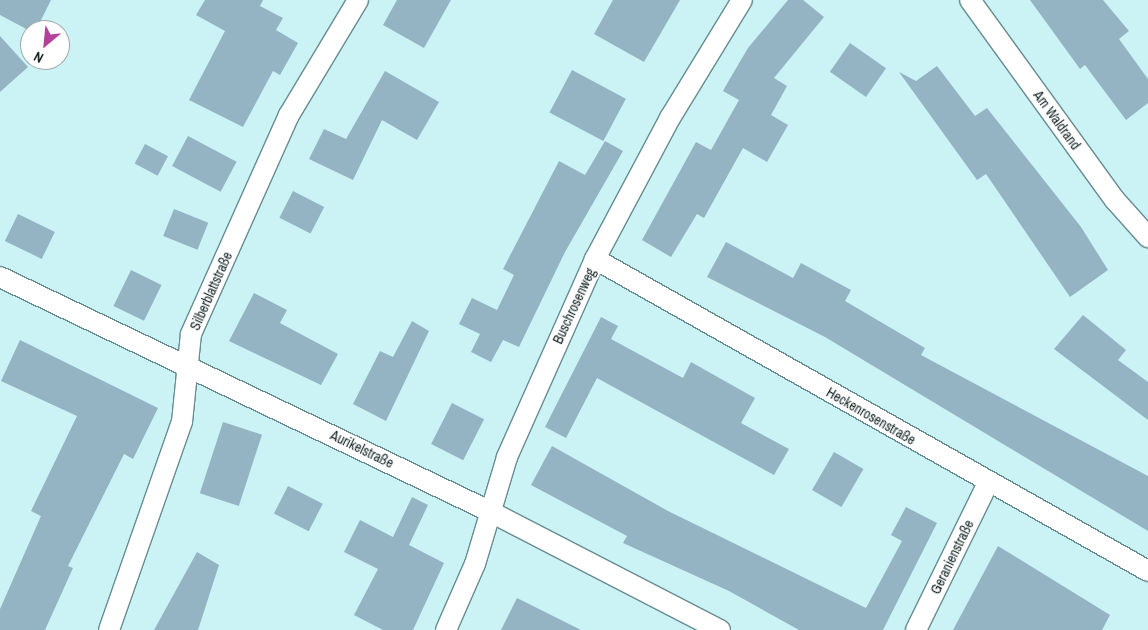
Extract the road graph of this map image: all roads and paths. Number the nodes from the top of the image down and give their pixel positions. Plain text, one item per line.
1 (358, 0) edge
2 (742, 0) edge
3 (970, 0) edge
4 (1148, 237) edge
5 (595, 259) junction
6 (0, 277) edge
7 (188, 364) junction
8 (988, 483) junction
9 (489, 511) junction
10 (1148, 571) edge
11 (109, 630) edge
12 (446, 630) edge
13 (720, 630) edge
14 (916, 630) edge

1 - 7 street, Silberblattstraße
2 - 5 street, Buschrosenweg
3 - 4 street, Am Waldrand
5 - 8 street, Heckenrosenstraße
5 - 9 street, Buschrosenweg
6 - 7 street, Aurikelstraße
7 - 9 street, Aurikelstraße
7 - 11 street, Silberblattstraße
8 - 10 street, Heckenrosenstraße
8 - 14 street, Geranienstraße
9 - 12 street, Buschrosenweg
9 - 13 street, Aurikelstraße

